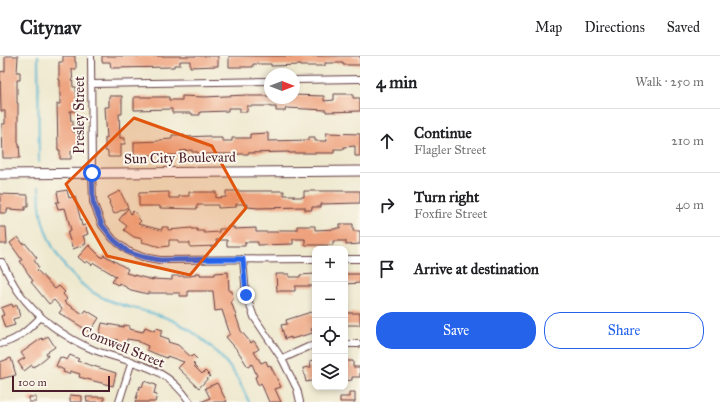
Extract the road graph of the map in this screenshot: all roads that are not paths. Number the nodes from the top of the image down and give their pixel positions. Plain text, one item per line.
1 (91, 56) edge
2 (360, 79) edge
3 (300, 80) edge
4 (264, 81) edge
5 (91, 84) junction
6 (360, 171) edge
7 (92, 173) junction
8 (0, 174) edge
9 (243, 259) junction
10 (312, 259) edge
11 (348, 259) edge
12 (360, 259) edge
13 (0, 262) edge
14 (41, 317) junction
15 (0, 344) edge
16 (348, 344) edge
17 (358, 344) dead end
18 (312, 346) edge
19 (282, 359) junction
20 (132, 361) junction
21 (119, 402) edge
22 (190, 402) edge
23 (300, 402) edge

1 - 5 street, Presley Street
2 - 3 street
4 - 5 street
5 - 7 street, Presley Street
6 - 7 street, Sun City Boulevard
7 - 8 street, Sun City Boulevard
7 - 9 street, Presley Street
9 - 10 street, Presley Street
9 - 19 street
11 - 12 street
13 - 14 street, Comwell Street
14 - 15 street
14 - 20 street, Comwell Street
16 - 17 street
18 - 19 street
19 - 23 street
20 - 21 street
20 - 22 street, Comwell Street

